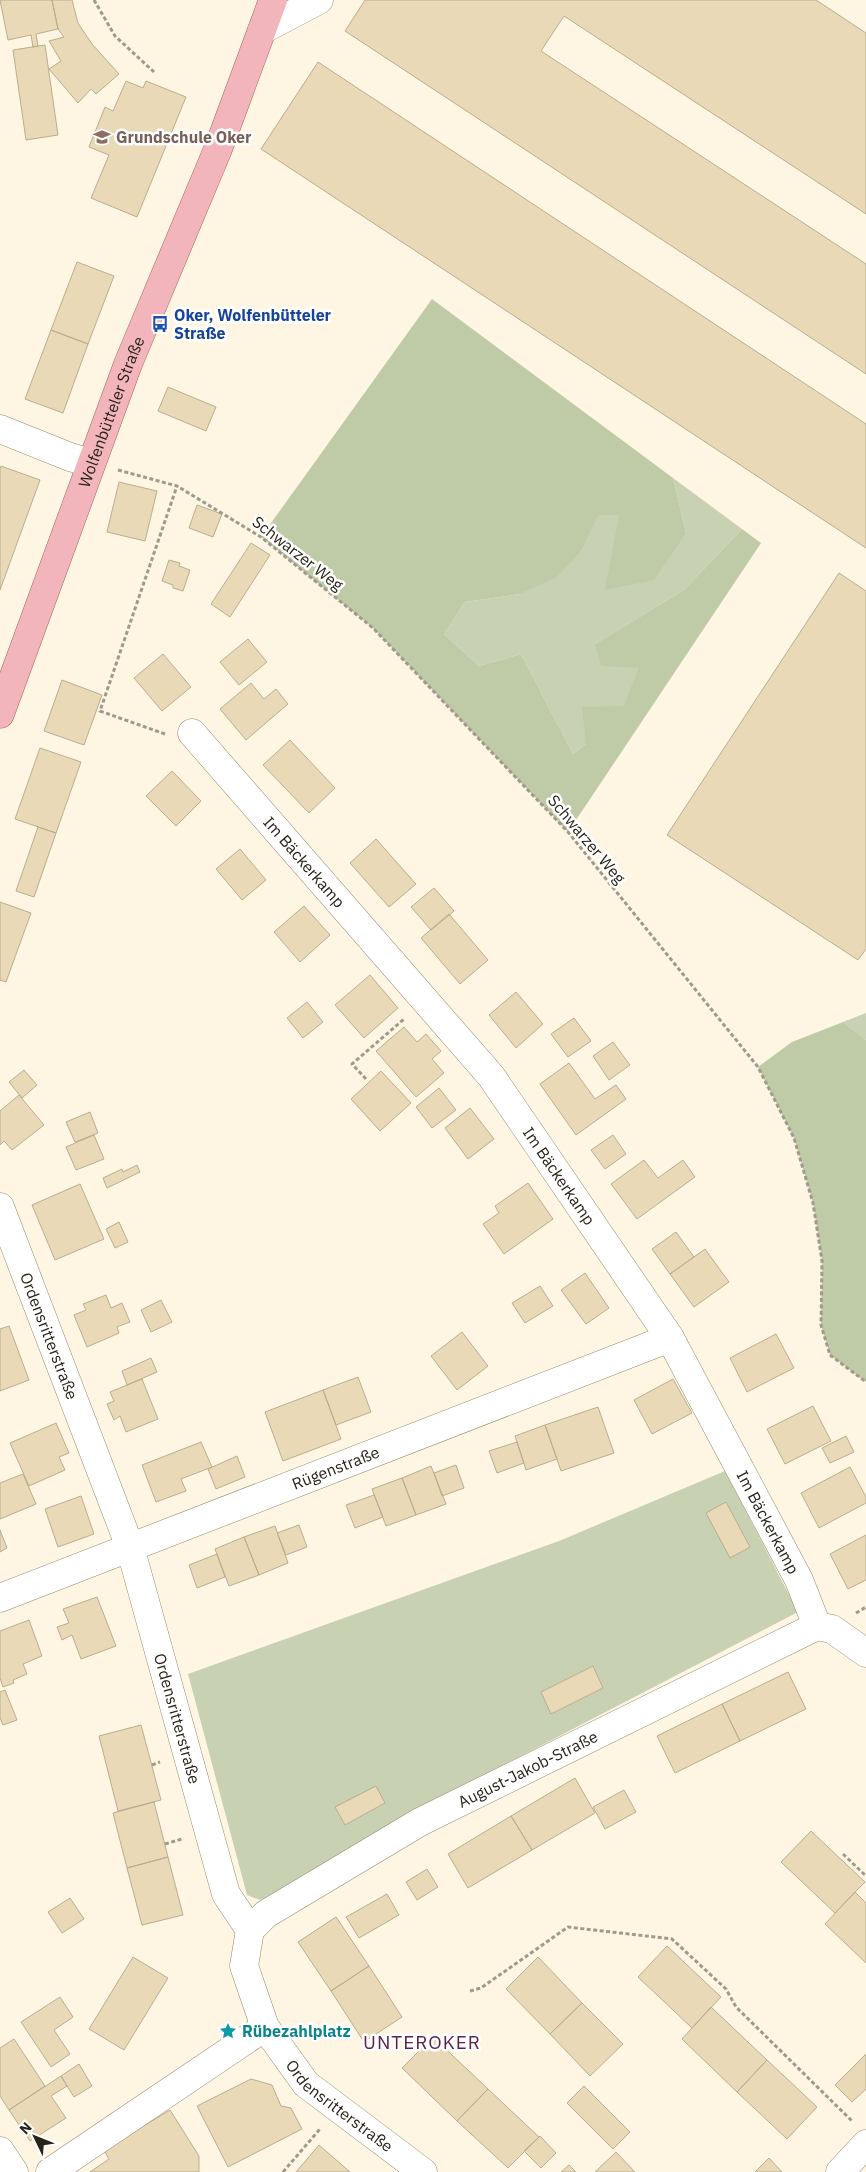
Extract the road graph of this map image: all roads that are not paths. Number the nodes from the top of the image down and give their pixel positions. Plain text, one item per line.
1 (273, 0) edge
2 (319, 0) edge
3 (262, 30) junction
4 (0, 429) edge
5 (91, 463) junction
6 (0, 714) edge
7 (192, 732) road end
8 (0, 1207) edge
9 (670, 1338) junction
10 (130, 1547) junction
11 (0, 1598) edge
12 (817, 1626) junction
13 (866, 1653) edge
14 (250, 1930) junction
15 (265, 2026) junction
16 (866, 2144) edge
17 (0, 2151) edge
18 (14, 2172) edge
19 (50, 2172) edge
20 (423, 2172) edge
21 (840, 2172) edge

1 - 3 main road, Wolfenbütteler Straße
2 - 3 street
3 - 5 main road, Wolfenbütteler Straße
4 - 5 street
5 - 6 main road, Wolfenbütteler Straße
7 - 9 street, Im Bäckerkamp
8 - 10 street, Ordensritterstraße
9 - 10 street, Rügenstraße
9 - 12 street, Im Bäckerkamp
10 - 11 street, Rügenstraße
10 - 14 street, Ordensritterstraße
12 - 13 street
12 - 14 street, August-Jakob-Straße
14 - 15 street, Ordensritterstraße
15 - 19 street
15 - 20 street, Ordensritterstraße
16 - 21 street
17 - 18 street

